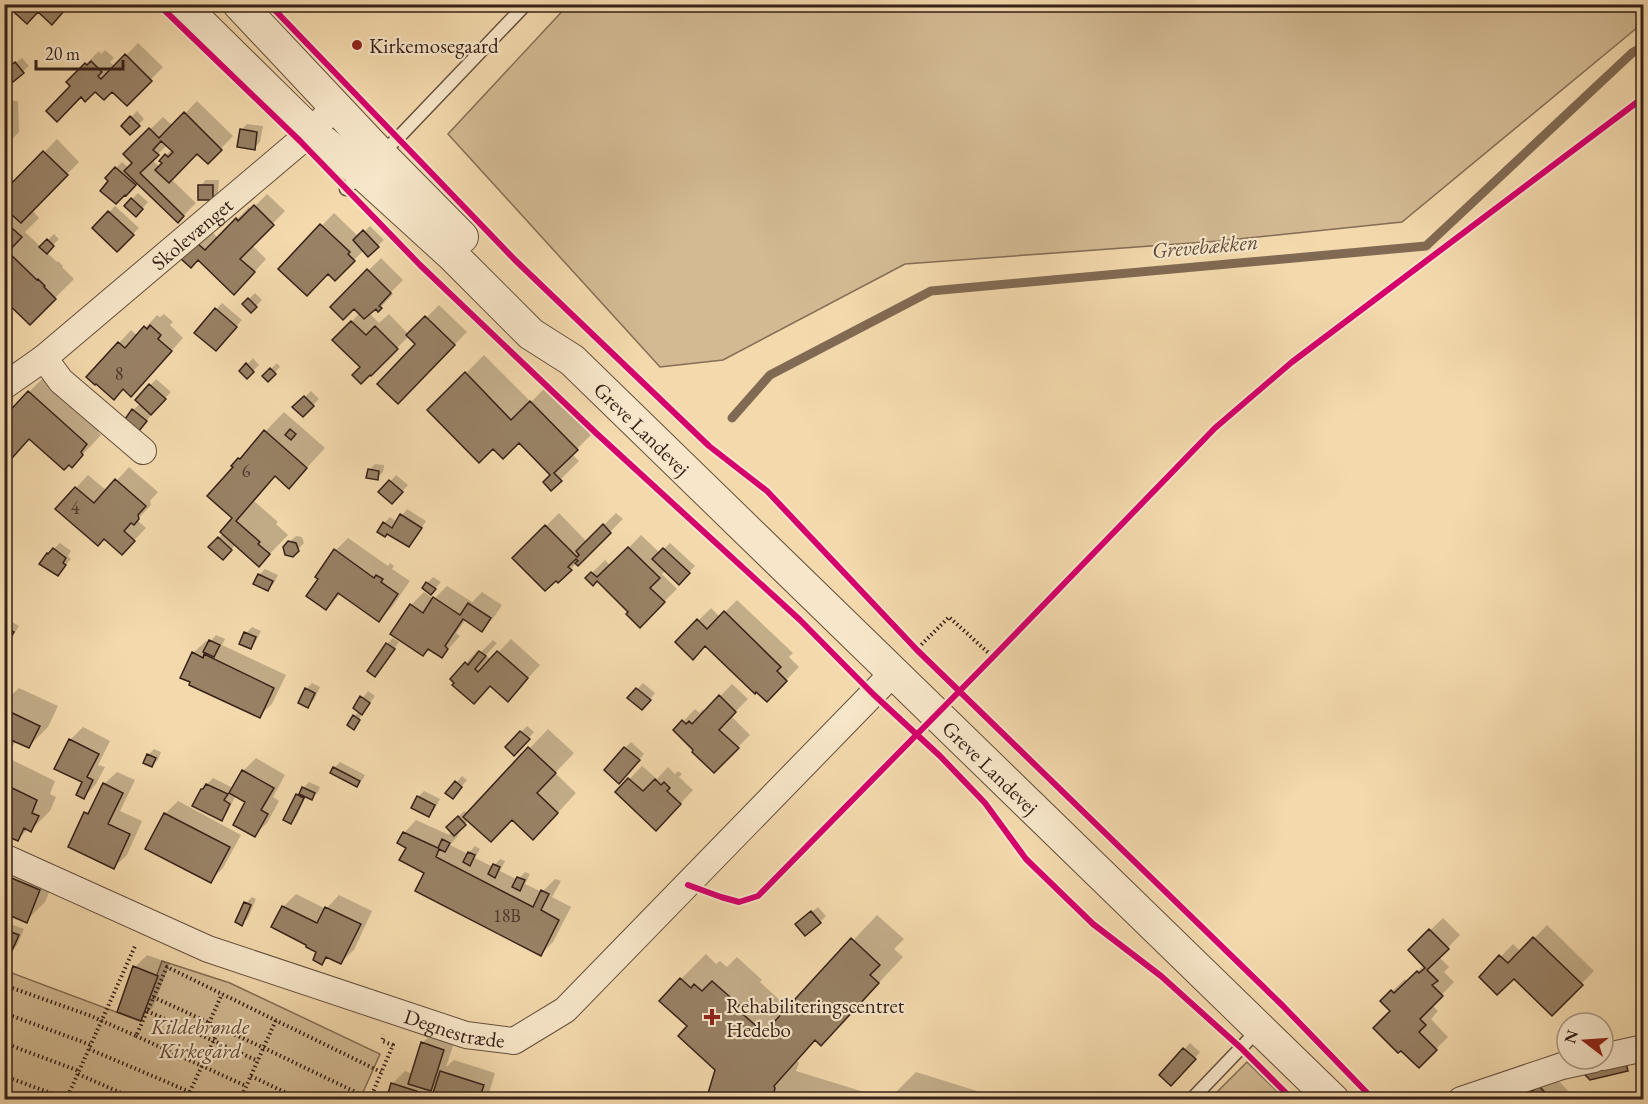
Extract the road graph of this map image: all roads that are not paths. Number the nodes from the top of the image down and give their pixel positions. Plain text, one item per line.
1 (181, 4) edge
2 (239, 4) edge
3 (526, 4) edge
4 (335, 106) junction
5 (311, 132) junction
6 (366, 169) junction
7 (44, 358) junction
8 (4, 386) edge
9 (142, 452) dead end
10 (893, 673) junction
11 (4, 857) edge
12 (1260, 1029) junction
13 (1644, 1048) edge
14 (1615, 1054) edge
15 (1555, 1068) edge
16 (1191, 1100) edge
17 (1333, 1100) edge
18 (1461, 1100) edge

1 - 5 street, Greve Landevej
2 - 4 street, Greve Landevej
3 - 6 lane
4 - 5 street, Skolevænget
4 - 6 street, Greve Landevej
5 - 6 street, Greve Landevej
5 - 7 street, Skolevænget
6 - 10 street, Greve Landevej
7 - 8 street, Skolevænget
7 - 9 street
10 - 11 street, Degnestræde
10 - 12 street, Greve Landevej
12 - 16 lane
12 - 17 street, Greve Landevej
13 - 14 street
15 - 18 street

